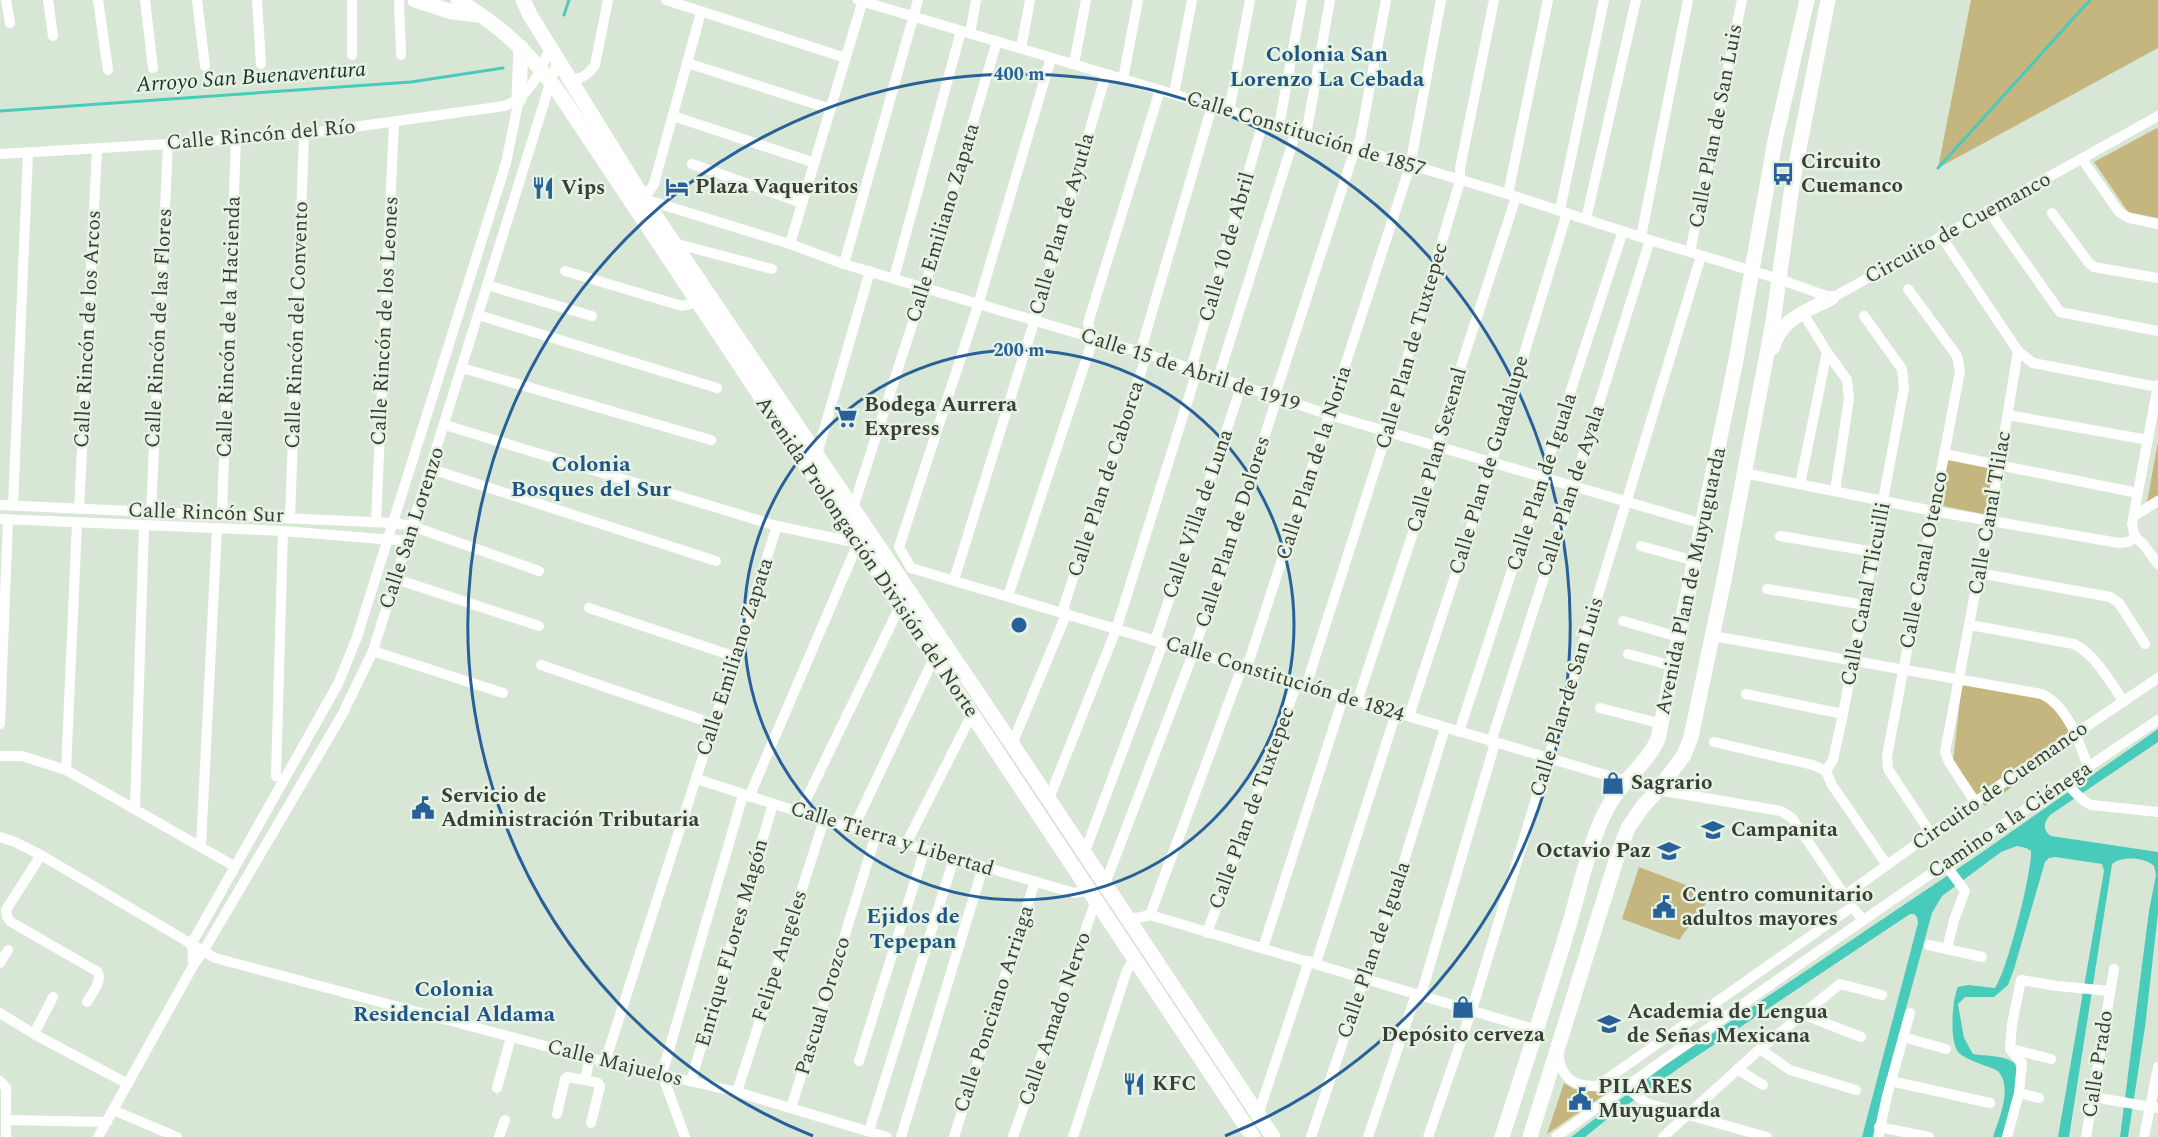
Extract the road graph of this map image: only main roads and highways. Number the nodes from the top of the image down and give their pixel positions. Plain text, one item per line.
1 (415, 0) edge
2 (458, 0) edge
3 (523, 0) edge
4 (532, 0) edge
5 (1807, 0) edge
6 (1828, 0) edge
7 (482, 15) junction
8 (534, 21) junction
9 (521, 47) junction
10 (519, 99) road end
11 (1253, 1137) edge
12 (1273, 1137) edge
13 (1502, 1137) edge
14 (1530, 1137) edge

1 - 7 main road
2 - 7 main road, Avenida Prolongación División del Norte
3 - 8 main road, Avenida Prolongación División del Norte
4 - 8 main road
5 - 13 main road, Avenida Plan de Muyuguarda
6 - 14 main road, Avenida Plan de Muyuguarda
7 - 9 main road, Avenida Prolongación División del Norte
8 - 12 main road, Avenida Prolongación División del Norte
9 - 10 main road
9 - 11 main road, Avenida Prolongación División del Norte

